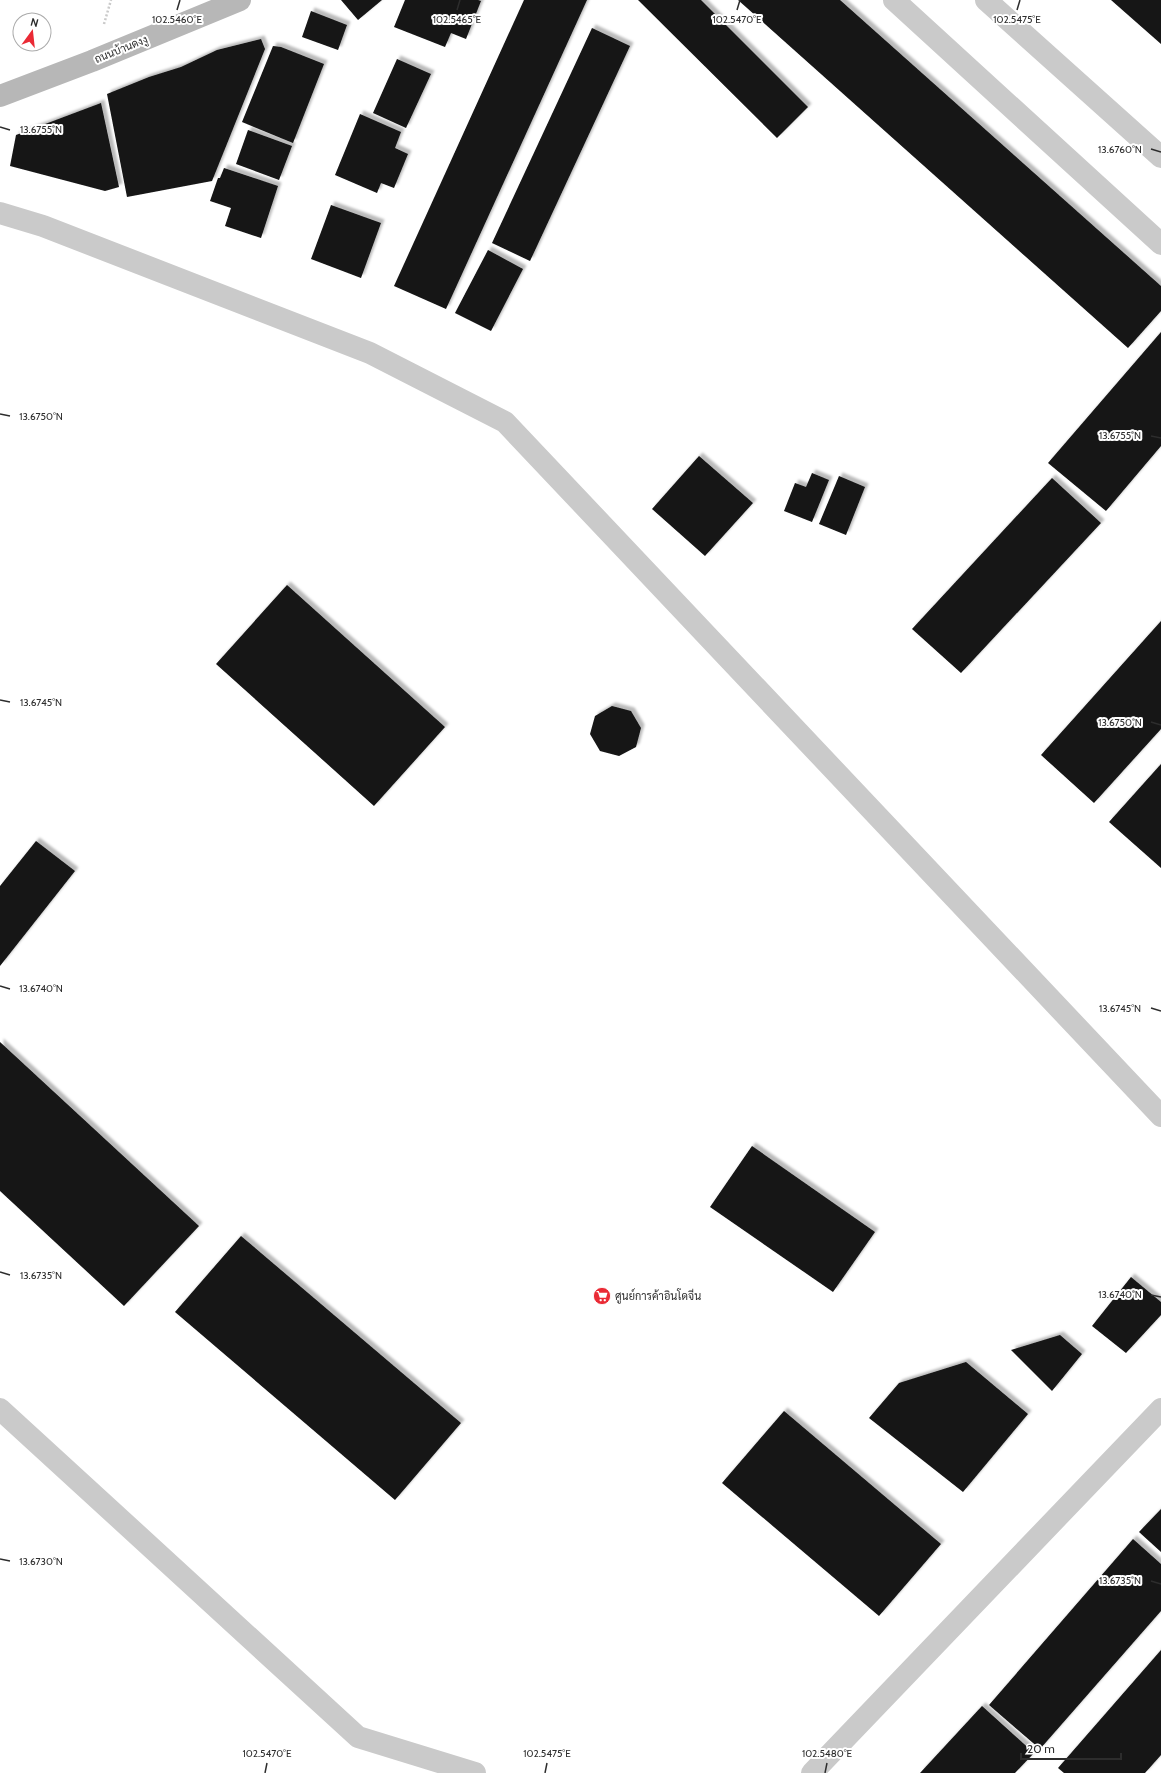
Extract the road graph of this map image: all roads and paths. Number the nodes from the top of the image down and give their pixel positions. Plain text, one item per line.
1 (240, 0) edge
2 (894, 0) edge
3 (986, 0) edge
4 (0, 96) edge
5 (1161, 157) edge
6 (0, 213) edge
7 (1161, 244) edge
8 (1161, 1116) edge
9 (1161, 1408) edge
10 (0, 1409) edge
11 (475, 1773) edge
12 (812, 1773) edge

1 - 4 street, ถนนบ้านดงงู
2 - 7 street
3 - 5 street
6 - 8 street
9 - 12 street
10 - 11 street

